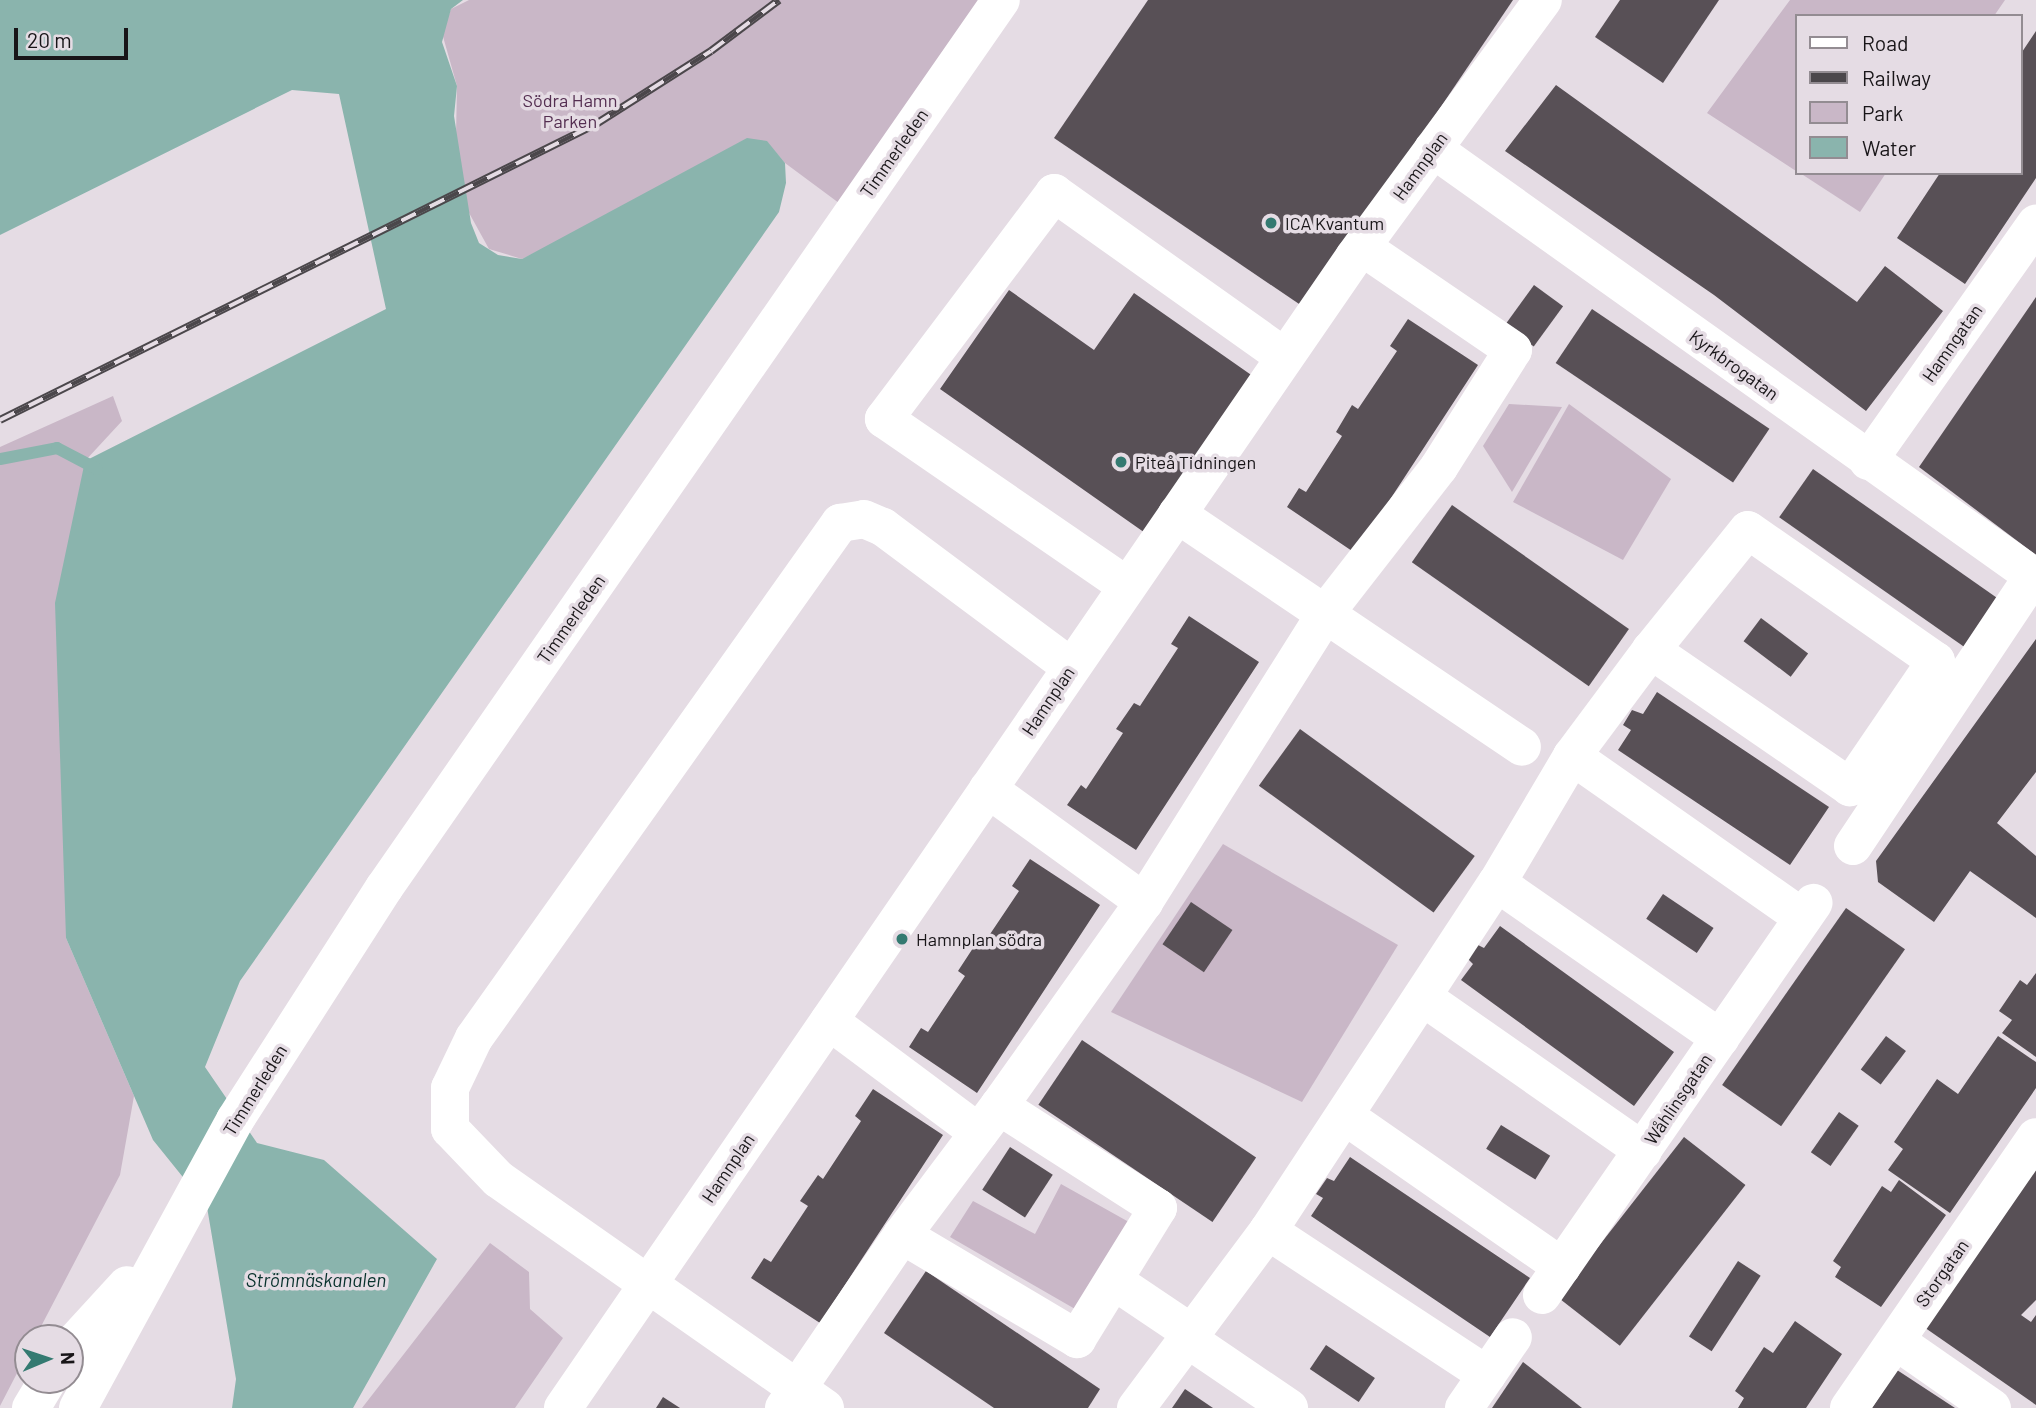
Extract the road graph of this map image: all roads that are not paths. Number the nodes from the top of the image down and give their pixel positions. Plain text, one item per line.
1 (1001, 0) edge
2 (1543, 0) edge
3 (1433, 149) junction
4 (2036, 225) edge
5 (1362, 247) junction
6 (1285, 357) junction
7 (1868, 461) junction
8 (1177, 514) junction
9 (2035, 577) edge
10 (1127, 586) junction
11 (1326, 611) junction
12 (1651, 650) junction
13 (1071, 667) junction
14 (1522, 747) dead end
15 (1572, 756) junction
16 (988, 789) junction
17 (1864, 798) junction
18 (1853, 846) dead end
19 (1497, 883) junction
20 (1144, 902) junction
21 (1424, 998) junction
22 (828, 1021) junction
23 (1720, 1038) junction
24 (1345, 1116) junction
25 (989, 1119) junction
26 (2036, 1138) edge
27 (1643, 1151) junction
28 (1268, 1231) junction
29 (902, 1235) junction
30 (166, 1239) junction
31 (1114, 1281) junction
32 (648, 1288) junction
33 (84, 1331) edge
34 (1191, 1337) junction
35 (1513, 1337) dead end
36 (1896, 1341) junction
37 (1487, 1375) junction
38 (802, 1401) edge
39 (78, 1408) edge
40 (563, 1408) edge
41 (1136, 1408) edge
42 (1289, 1408) edge
43 (1464, 1408) edge
44 (1849, 1408) edge
45 (1992, 1408) edge

1 - 30 street, Timmerleden
2 - 3 street, Hamnplan
3 - 5 street, Hamnplan
3 - 7 street, Kyrkbrogatan
4 - 7 street, Hamngatan
5 - 6 street, Hamnplan
5 - 11 street
6 - 8 street, Hamnplan
6 - 10 street
7 - 9 street, Kyrkbrogatan
8 - 10 street, Hamnplan
8 - 11 street
9 - 17 street
10 - 13 street, Hamnplan
11 - 14 street
11 - 20 street
12 - 15 street
12 - 17 street
12 - 17 street
13 - 16 street, Hamnplan
13 - 32 street
15 - 19 street
15 - 23 street, Wåhlinsgatan
16 - 20 street
16 - 22 street, Hamnplan
17 - 18 street
19 - 21 street
19 - 23 street
20 - 25 street
21 - 24 street
21 - 27 street
22 - 25 street
22 - 32 street, Hamnplan
23 - 27 street, Wåhlinsgatan
24 - 27 street, Wåhlinsgatan
24 - 28 street
25 - 29 street
25 - 31 street
26 - 36 street, Storgatan
28 - 34 street
28 - 37 street
29 - 31 street
29 - 38 street
30 - 33 street, Timmerleden
30 - 39 street, Timmerleden
31 - 34 street
32 - 38 street
32 - 40 street, Hamnplan
34 - 41 street
34 - 42 street
35 - 37 street
36 - 44 street, Storgatan
36 - 45 street
37 - 43 street

